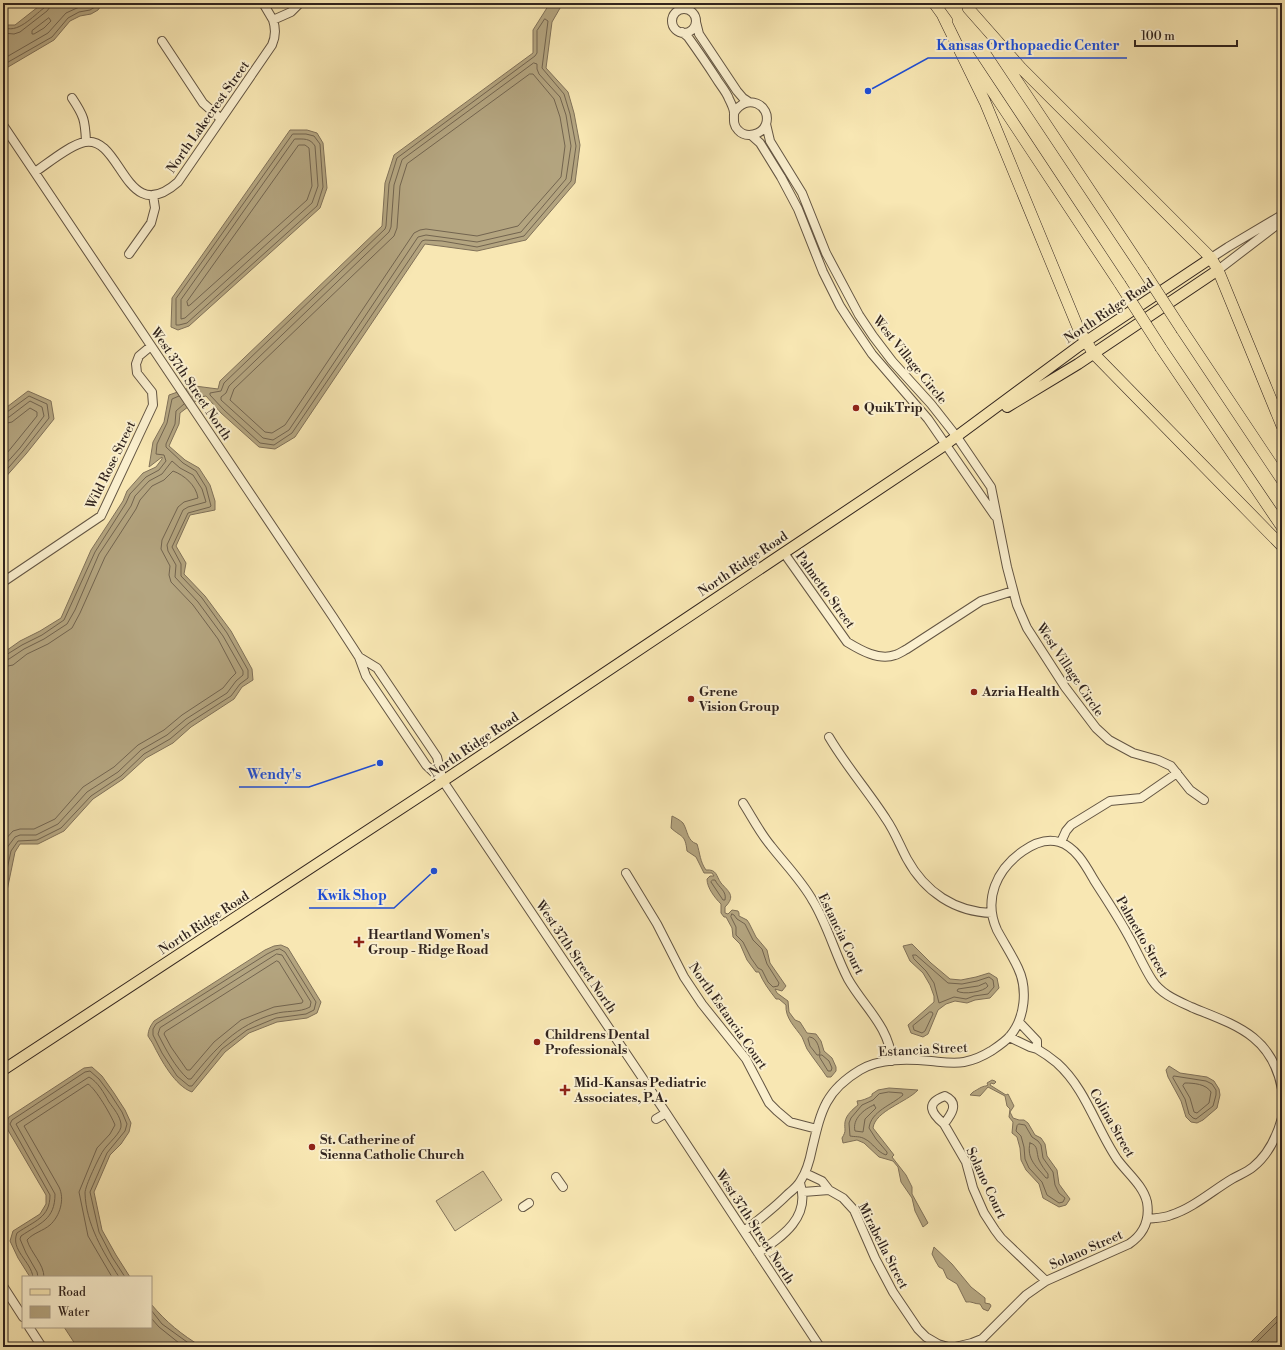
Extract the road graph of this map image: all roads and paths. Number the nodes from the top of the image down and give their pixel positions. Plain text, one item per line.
1 (263, 3) edge
2 (300, 3) edge
3 (934, 3) edge
4 (967, 6) edge
5 (943, 16) junction
6 (273, 20) junction
7 (696, 22) junction
8 (682, 32) junction
9 (162, 41) dead end
10 (72, 98) dead end
11 (749, 102) junction
12 (734, 113) junction
13 (221, 119) junction
14 (766, 124) junction
15 (3, 125) edge
16 (751, 136) junction
17 (86, 142) junction
18 (35, 172) junction
19 (153, 195) junction
20 (1282, 215) edge
21 (1282, 221) edge
22 (130, 254) dead end
23 (1211, 258) junction
24 (1218, 270) junction
25 (1086, 342) junction
26 (151, 346) junction
27 (1094, 354) junction
28 (1282, 426) edge
29 (957, 437) junction
30 (945, 445) junction
31 (1282, 480) edge
32 (997, 520) junction
33 (1282, 527) edge
34 (1282, 546) edge
35 (784, 552) junction
36 (3, 582) edge
37 (1013, 591) junction
38 (359, 657) junction
39 (829, 737) dead end
40 (1178, 773) junction
41 (443, 781) junction
42 (1204, 800) dead end
43 (743, 803) dead end
44 (1061, 842) junction
45 (626, 873) dead end
46 (992, 913) junction
47 (1018, 1022) junction
48 (1010, 1037) junction
49 (1038, 1049) junction
50 (892, 1061) junction
51 (3, 1070) edge
52 (1282, 1088) edge
53 (666, 1113) junction
54 (1282, 1118) edge
55 (656, 1119) dead end
56 (944, 1124) dead end
57 (817, 1129) junction
58 (1280, 1132) edge
59 (805, 1173) junction
60 (556, 1177) dead end
61 (800, 1182) junction
62 (563, 1187) dead end
63 (829, 1190) junction
64 (803, 1192) junction
65 (1147, 1219) junction
66 (744, 1231) junction
67 (758, 1253) junction
68 (1046, 1281) junction
69 (3, 1286) edge
70 (22, 1315) edge
71 (30, 1328) edge
72 (42, 1347) edge
73 (820, 1347) edge
74 (948, 1347) edge
75 (954, 1347) edge

1 - 6 street
2 - 6 street
3 - 5 highway
4 - 23 highway
4 - 31 highway, bridge
5 - 25 highway
5 - 33 highway, bridge
6 - 13 street, North Lakecrest Street
7 - 8 street
7 - 8 street
7 - 11 street
8 - 12 street
9 - 13 street
10 - 17 street
11 - 12 street
11 - 14 street
12 - 16 street
13 - 19 street, North Lakecrest Street
14 - 16 street
14 - 29 street, West Village Circle
15 - 18 street, West 37th Street North
16 - 30 street, West Village Circle
17 - 18 street
17 - 19 street
18 - 26 street, West 37th Street North
19 - 22 street
20 - 23 street, North Ridge Road
21 - 24 street, North Ridge Road
23 - 24 highway
23 - 25 main road, North Ridge Road
24 - 27 main road, North Ridge Road
24 - 28 highway
25 - 27 highway
25 - 29 main road, North Ridge Road
26 - 36 street, Wild Rose Street
26 - 38 street, West 37th Street North
27 - 29 main road, North Ridge Road
27 - 34 highway
29 - 30 main road, North Ridge Road
29 - 32 street, West Village Circle
30 - 32 street, West Village Circle
30 - 35 main road, North Ridge Road
32 - 37 street, West Village Circle
35 - 37 street, Palmetto Street
35 - 41 main road, North Ridge Road
37 - 40 street, West Village Circle
38 - 41 street, West 37th Street North
38 - 41 street, West 37th Street North
39 - 46 street
40 - 42 street, West Village Circle
40 - 44 street
41 - 51 main road, North Ridge Road
41 - 53 street, West 37th Street North
43 - 50 street, Estancia Court
44 - 46 street, Estancia Street
44 - 52 street, Palmetto Street
45 - 57 street, North Estancia Court
46 - 47 street, Estancia Street
47 - 48 street, Estancia Street
47 - 49 street, Colina Street
48 - 49 street, Colina Street
48 - 50 street, Estancia Street
49 - 65 street, Colina Street
50 - 57 street, Estancia Street
53 - 55 street
53 - 66 street, West 37th Street North
54 - 58 street
56 - 68 street, Solano Court
57 - 59 street, Estancia Street
58 - 65 street
59 - 61 street, Estancia Street
59 - 63 street, Mirabella Street
60 - 62 street
61 - 64 street
61 - 66 street, Estancia Street
63 - 64 street
63 - 74 street, Mirabella Street
64 - 67 street
65 - 68 street, Solano Street
66 - 67 street, West 37th Street North
67 - 73 street, West 37th Street North
68 - 75 street, Solano Street
69 - 70 street
71 - 72 street

